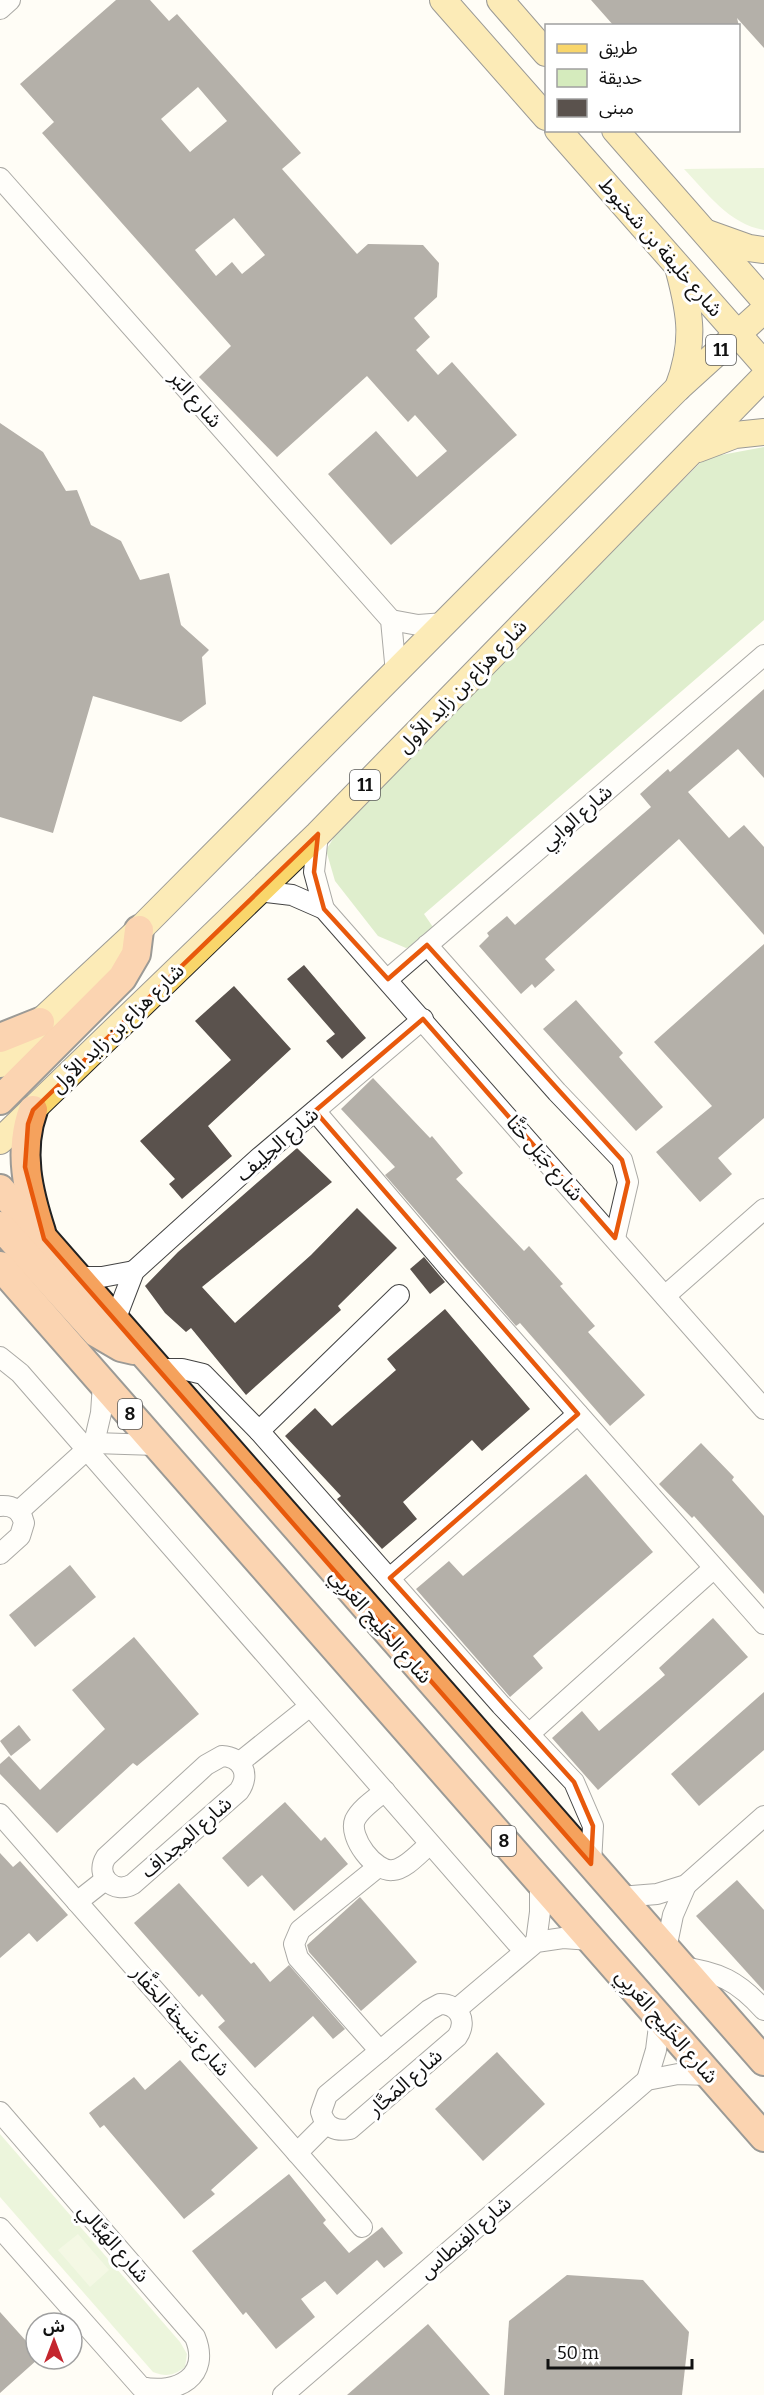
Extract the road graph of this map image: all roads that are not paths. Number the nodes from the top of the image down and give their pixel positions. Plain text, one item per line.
1 (10, 0) edge
2 (443, 0) edge
3 (500, 0) edge
4 (0, 9) edge
5 (545, 52) edge
6 (545, 116) edge
7 (560, 132) edge
8 (617, 132) edge
9 (0, 178) edge
10 (704, 231) junction
11 (764, 250) edge
12 (677, 265) junction
13 (764, 300) edge
14 (764, 310) edge
15 (738, 334) junction
16 (764, 364) edge
17 (764, 377) edge
18 (677, 389) junction
19 (764, 432) edge
20 (690, 452) junction
21 (391, 620) junction
22 (445, 623) junction
23 (764, 655) edge
24 (396, 673) junction
25 (318, 834) junction
26 (258, 891) junction
27 (324, 909) junction
28 (139, 930) junction
29 (427, 945) junction
30 (388, 979) junction
31 (423, 1019) junction
32 (40, 1022) junction
33 (0, 1038) edge
34 (0, 1064) edge
35 (0, 1100) edge
36 (33, 1110) junction
37 (315, 1111) junction
38 (0, 1141) edge
39 (0, 1189) edge
40 (764, 1209) edge
41 (0, 1226) edge
42 (615, 1238) junction
43 (44, 1239) junction
44 (134, 1271) junction
45 (5, 1276) edge
46 (75, 1277) junction
47 (399, 1295) dead end
48 (665, 1296) junction
49 (114, 1323) junction
50 (0, 1357) edge
51 (147, 1360) junction
52 (103, 1384) junction
53 (764, 1409) edge
54 (578, 1414) junction
55 (259, 1431) junction
56 (156, 1445) junction
57 (90, 1446) junction
58 (9, 1508) edge
59 (0, 1554) edge
60 (714, 1568) junction
61 (390, 1578) junction
62 (764, 1624) edge
63 (310, 1706) junction
64 (529, 1734) junction
65 (240, 1762) junction
66 (385, 1791) junction
67 (0, 1814) edge
68 (764, 1816) edge
69 (430, 1844) junction
70 (591, 1864) junction
71 (378, 1867) junction
72 (105, 1880) junction
73 (540, 1882) junction
74 (686, 1885) junction
75 (620, 1897) junction
76 (77, 1902) junction
77 (591, 1940) junction
78 (530, 1946) junction
79 (674, 1958) junction
80 (457, 2009) junction
81 (764, 2010) edge
82 (660, 2018) junction
83 (380, 2050) junction
84 (764, 2061) edge
85 (709, 2075) junction
86 (647, 2080) junction
87 (0, 2112) edge
88 (326, 2124) junction
89 (764, 2137) edge
90 (297, 2153) junction
91 (0, 2228) edge
92 (362, 2228) dead end
93 (193, 2389) edge
94 (283, 2395) edge

1 - 4 street
2 - 6 main road
3 - 5 main road
7 - 12 main road, شارع خليفة بن شخبوط
8 - 10 main road
9 - 21 street, شارع البَر
10 - 11 main road
10 - 13 main road
12 - 15 main road, شارع خليفة بن شخبوط
12 - 18 main road
14 - 15 main road, 11
15 - 16 main road, شارع خليفة بن شخبوط
15 - 18 main road, 11
17 - 20 main road, شارع هزاع بن زايد الأول / 11
18 - 22 main road, 11
19 - 20 main road
20 - 25 main road, شارع هزاع بن زايد الأول / 11
21 - 22 street
21 - 24 street
22 - 24 main road, 11
23 - 29 street, شارع الوابِي
24 - 28 main road, 11
25 - 26 main road, شارع هزاع بن زايد الأول / 11
25 - 27 street, شارع جَبَل حَتَّا
26 - 27 street, شارع جَبَل حَتَّا
26 - 36 main road, شارع هزاع بن زايد الأول / 11
27 - 30 street, شارع جَبَل حَتَّا
28 - 32 main road, 11
28 - 35 highway
29 - 30 street, شارع الوابِي
29 - 42 street
30 - 31 street, شارع جَبَل حَتَّا
31 - 37 street, شارع الحِلِيف
31 - 42 street, شارع جَبَل حَتَّا
32 - 33 highway
32 - 34 main road, 11
36 - 38 main road, شارع هزاع بن زايد الأول / 11
36 - 43 highway
37 - 44 street, شارع الحِلِيف
37 - 54 street
39 - 43 highway, شارع الخَلِيج العَربِي
40 - 48 street
41 - 51 highway
42 - 48 street, شارع جَبَل حَتَّا
43 - 46 highway, شارع الخَلِيج العَربِي
44 - 46 street
44 - 49 street, شارع الحِلِيف
45 - 52 highway, شارع الخَلِيج العَربِي / 8
46 - 49 highway, شارع الخَلِيج العَربِي
47 - 55 street
48 - 53 street, شارع جَبَل حَتَّا
49 - 51 highway, شارع الخَلِيج العَربِي
50 - 57 street
51 - 55 street
51 - 70 highway, شارع الخَلِيج العَربِي
52 - 56 highway, شارع الخَلِيج العَربِي / 8
52 - 57 street
54 - 60 street
54 - 61 street, شارع الخَلِيج العَربِي
55 - 61 street
56 - 57 street
56 - 73 highway, شارع الخَلِيج العَربِي / 8
57 - 58 street
57 - 63 street
58 - 59 street
60 - 62 street
60 - 64 street
61 - 64 street
63 - 65 street
63 - 66 street
64 - 70 street
65 - 72 street, شارع المِجداف
65 - 72 street, شارع المِجداف
66 - 69 street
66 - 71 street
67 - 76 street, شارع سَبخة الحَفَّار
68 - 74 street
69 - 71 street
69 - 78 street
70 - 75 highway, شارع الخَلِيج العَربِي
71 - 83 street
72 - 76 street
73 - 77 highway, شارع الخَلِيج العَربِي / 8
73 - 78 street
74 - 75 street
74 - 79 street
75 - 79 highway, شارع الخَلِيج العَربِي
76 - 90 street, شارع سَبخة الحَفَّار
77 - 78 street
77 - 82 highway, شارع الخَلِيج العَربِي / 8
78 - 80 street
79 - 81 street
79 - 84 highway, شارع الخَلِيج العَربِي
80 - 83 street, شارع المَحَّار
80 - 88 street, شارع المَحَّار
82 - 85 highway, شارع الخَلِيج العَربِي / 8
82 - 86 street
83 - 88 street, شارع المَحَّار
85 - 86 street, شارع الفِنطاس
85 - 89 highway, شارع الخَلِيج العَربِي / 8
86 - 94 street, شارع الفِنطاس
87 - 93 street, شارع الهَيَّالي
88 - 90 street
90 - 92 street, شارع سَبخة الحَفَّار
91 - 93 street, شارع الهَيَّالي

